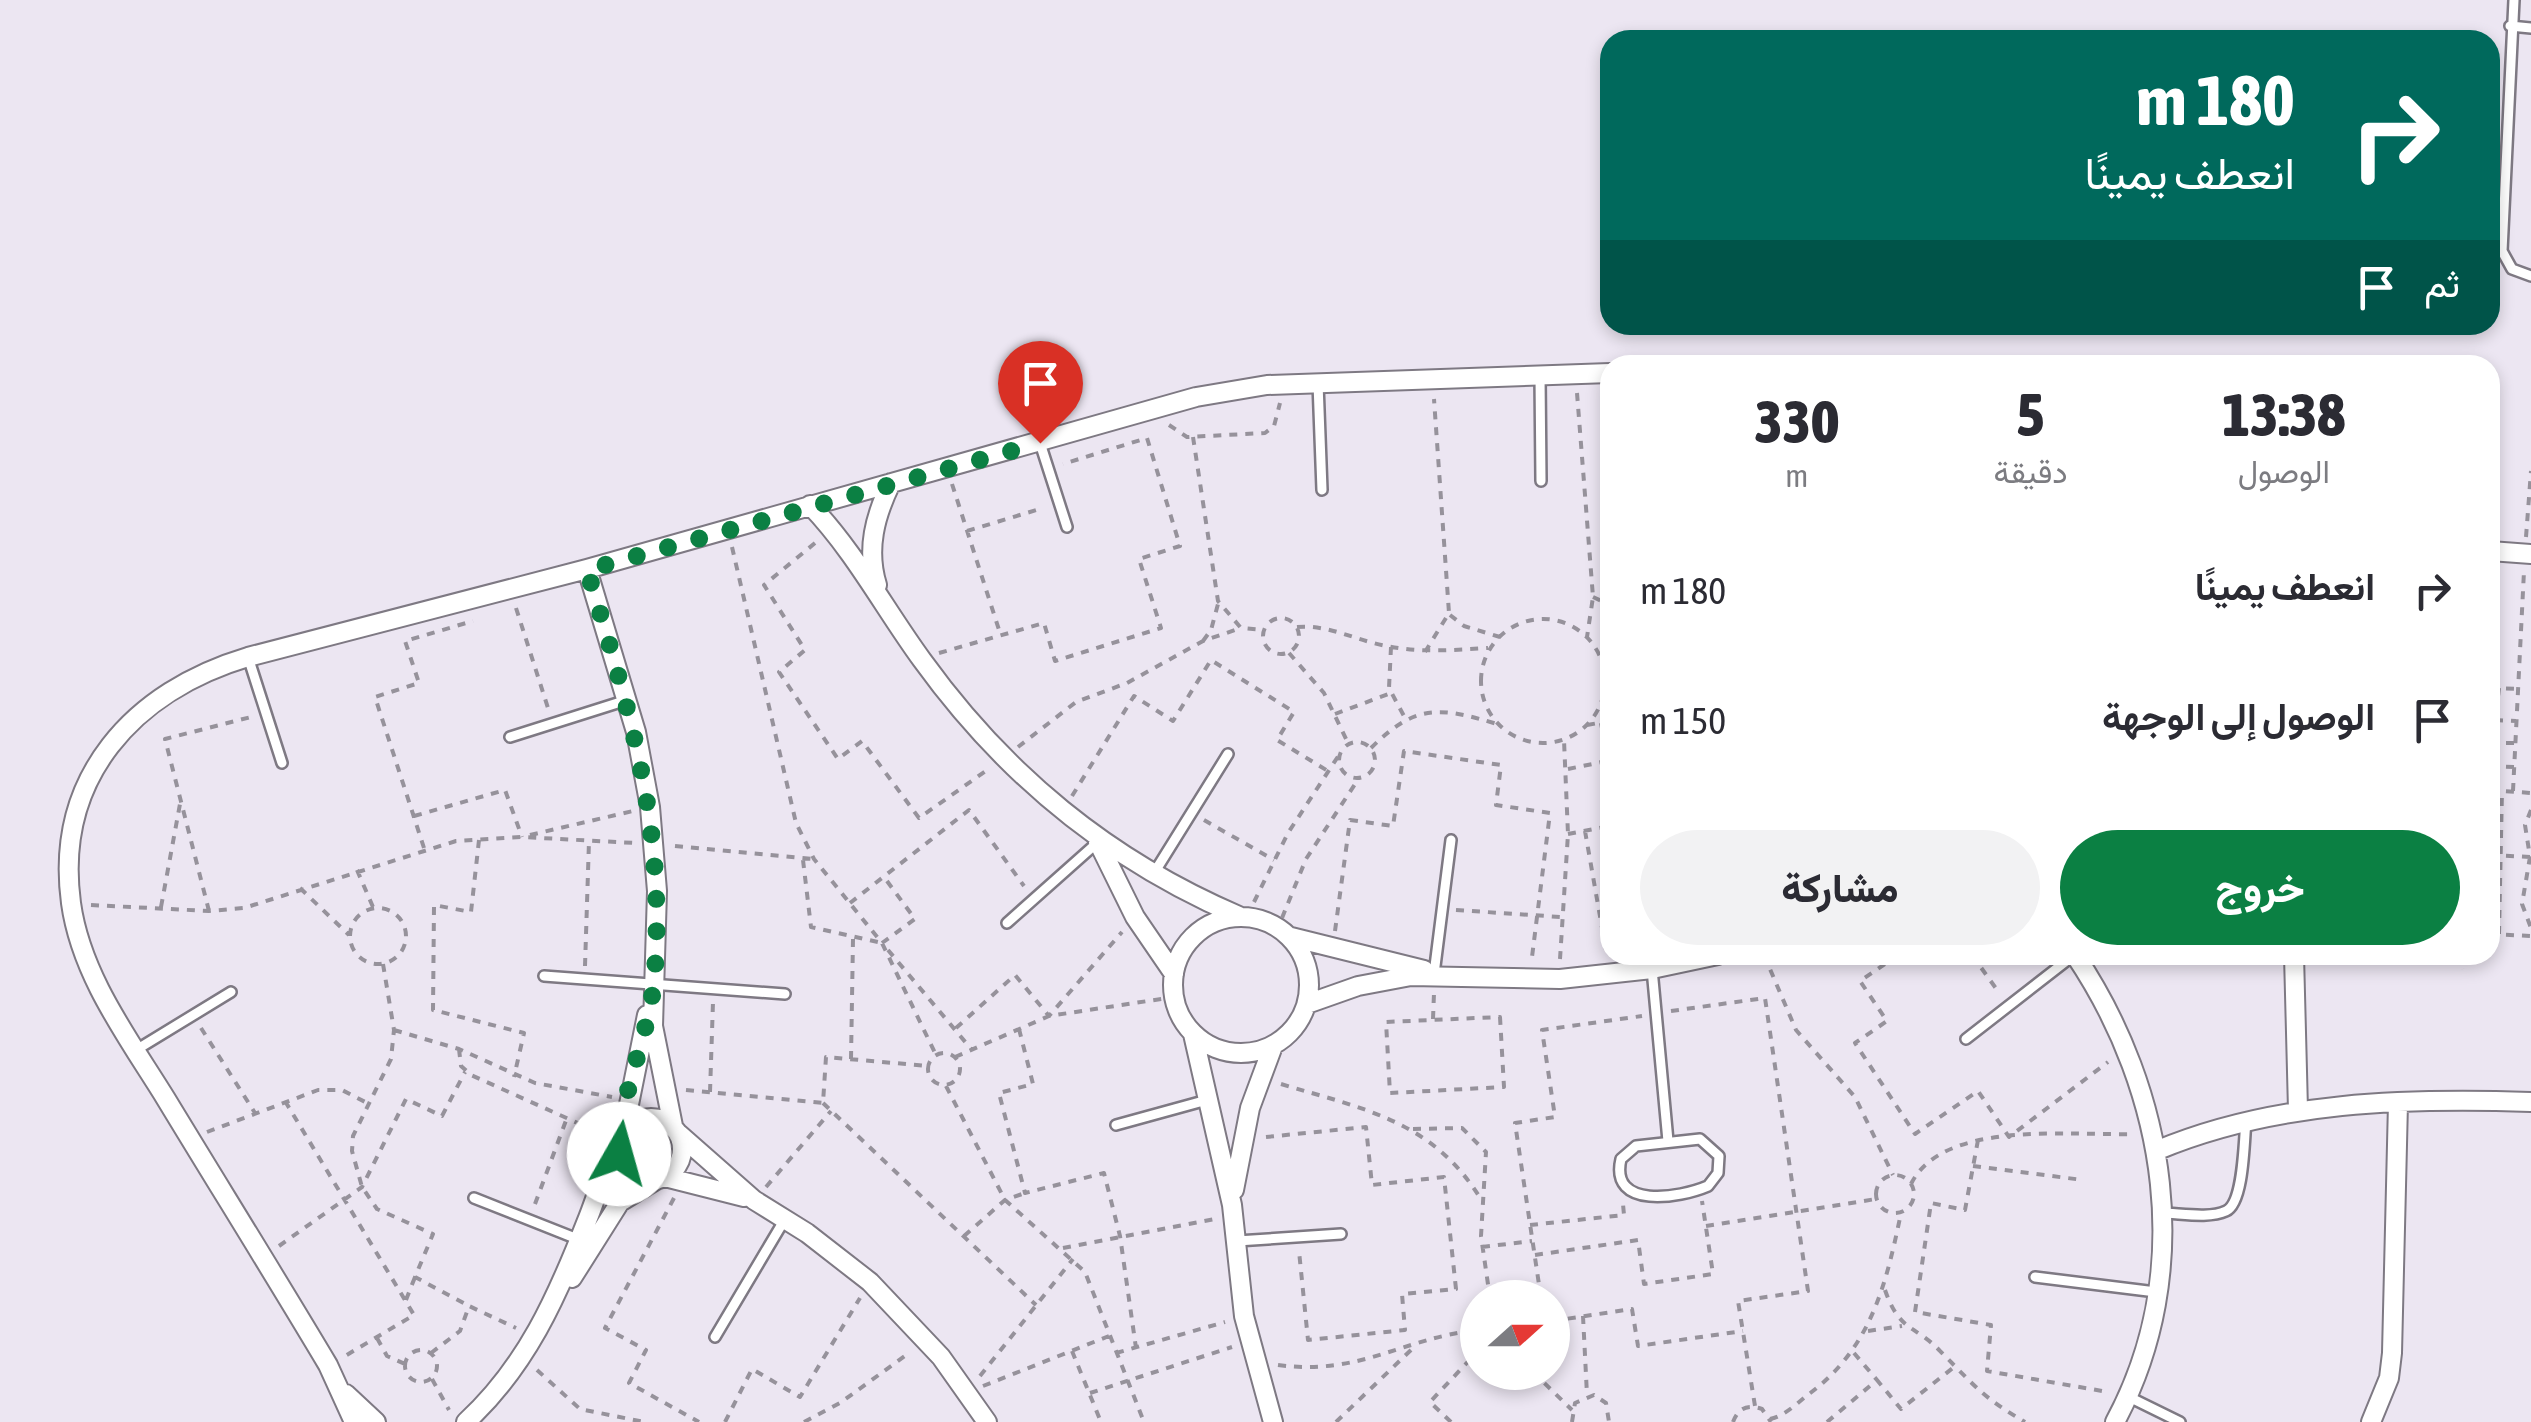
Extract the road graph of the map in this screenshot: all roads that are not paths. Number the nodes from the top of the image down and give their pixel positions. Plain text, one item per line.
1 (2514, 0) edge
2 (2510, 26) junction
3 (2531, 28) edge
4 (2531, 276) edge
5 (1600, 373) edge
6 (1540, 376) junction
7 (1318, 383) junction
8 (1040, 443) junction
9 (1541, 482) dead end
10 (891, 483) junction
11 (1322, 490) dead end
12 (810, 505) junction
13 (1066, 526) dead end
14 (2500, 552) edge
15 (2528, 554) edge
16 (587, 570) junction
17 (882, 600) junction
18 (248, 657) junction
19 (627, 700) junction
20 (510, 738) dead end
21 (1228, 754) dead end
22 (282, 763) dead end
23 (1452, 840) dead end
24 (1098, 842) junction
25 (1152, 876) junction
26 (1243, 916) junction
27 (1007, 923) dead end
28 (1285, 932) junction
29 (1670, 965) edge
30 (2062, 965) edge
31 (2081, 965) edge
32 (2294, 965) edge
33 (1652, 969) junction
34 (1174, 974) junction
35 (1434, 974) junction
36 (544, 976) dead end
37 (231, 992) dead end
38 (652, 992) junction
39 (784, 994) dead end
40 (1307, 1004) junction
41 (1193, 1034) junction
42 (1966, 1040) dead end
43 (1273, 1046) junction
44 (136, 1050) junction
45 (1210, 1099) junction
46 (2531, 1102) edge
47 (2398, 1103) junction
48 (2298, 1110) junction
49 (2246, 1120) junction
50 (1116, 1125) dead end
51 (676, 1130) junction
52 (621, 1139) junction
53 (1668, 1141) junction
54 (2157, 1142) junction
55 (668, 1179) junction
56 (474, 1198) dead end
57 (754, 1200) junction
58 (1232, 1210) junction
59 (2161, 1213) junction
60 (785, 1219) junction
61 (1341, 1234) dead end
62 (580, 1240) junction
63 (1234, 1241) junction
64 (2035, 1277) dead end
65 (2156, 1292) junction
66 (558, 1294) junction
67 (715, 1336) dead end
68 (342, 1390) junction
69 (2127, 1396) junction
70 (354, 1422) edge
71 (376, 1422) edge
72 (466, 1422) edge
73 (987, 1422) edge
74 (1273, 1422) edge
75 (2115, 1422) edge
76 (2180, 1422) edge
77 (2371, 1422) edge

1 - 2 lane
2 - 3 lane
2 - 4 lane
5 - 6 street
6 - 7 street
6 - 9 lane
7 - 8 street
7 - 11 lane
8 - 10 street
8 - 13 lane
10 - 12 street
10 - 17 street
12 - 16 street
12 - 17 street
14 - 15 street
16 - 18 street
16 - 19 street
17 - 24 street
18 - 22 lane
18 - 44 street
19 - 20 lane
19 - 38 street
21 - 25 lane
23 - 35 lane
24 - 25 street
24 - 27 lane
24 - 34 street
25 - 26 street
26 - 28 street
26 - 34 street
28 - 35 street
28 - 40 street
29 - 33 street
30 - 42 lane
31 - 54 street
32 - 48 street
33 - 35 street
33 - 53 lane
34 - 41 street
35 - 40 street
36 - 38 lane
37 - 44 lane
38 - 39 lane
38 - 51 street
38 - 52 street
40 - 43 street
41 - 43 street
41 - 45 street
43 - 58 street
44 - 68 street
45 - 50 lane
45 - 58 street
46 - 47 street
47 - 48 street
47 - 77 street
48 - 49 street
49 - 54 street
49 - 59 lane
51 - 52 street
51 - 55 street
51 - 57 street
52 - 55 street
52 - 62 street
53 - 53 lane
54 - 59 street
55 - 57 street
55 - 66 street
56 - 62 lane
57 - 60 street
58 - 63 street
59 - 65 street
60 - 67 lane
60 - 73 street
61 - 63 lane
62 - 66 street
63 - 74 street
64 - 65 lane
65 - 69 street
66 - 72 street
68 - 70 street
68 - 71 street
69 - 75 street
69 - 76 lane

